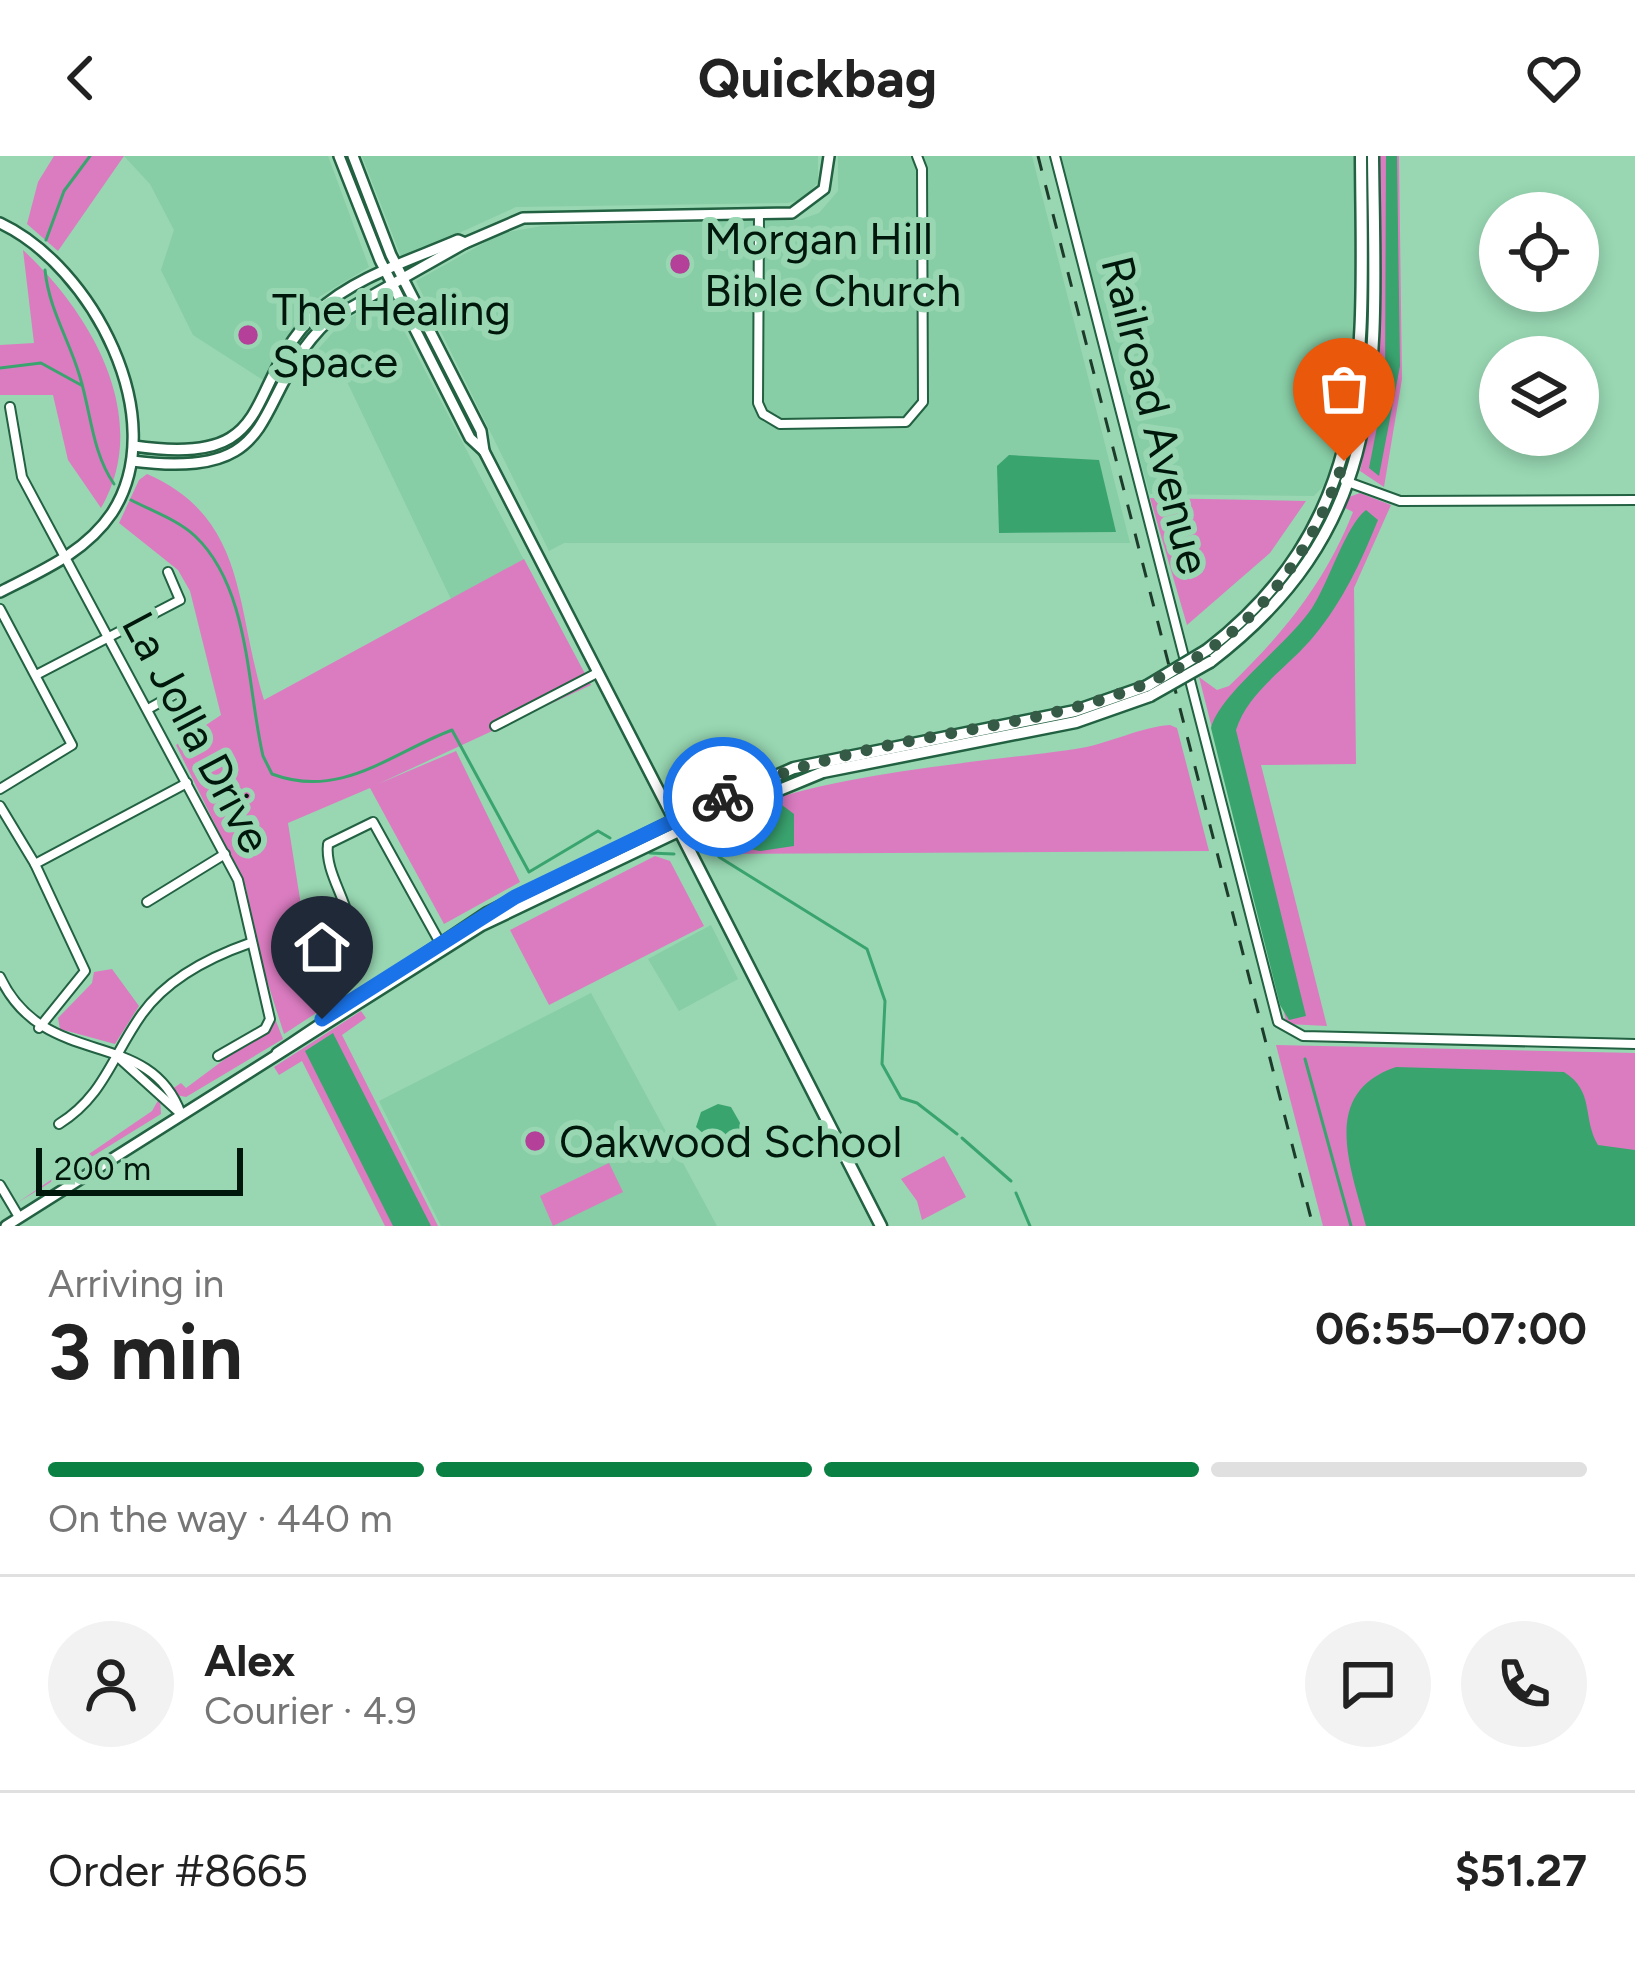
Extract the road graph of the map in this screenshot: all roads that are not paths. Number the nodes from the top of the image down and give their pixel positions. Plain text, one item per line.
1 (339, 156) edge
2 (353, 156) edge
3 (829, 156) edge
4 (917, 156) edge
5 (1055, 156) edge
6 (1361, 156) edge
7 (1373, 156) edge
8 (759, 214) junction
9 (0, 224) edge
10 (400, 272) junction
11 (388, 278) junction
12 (10, 407) dead end
13 (134, 446) junction
14 (484, 451) junction
15 (132, 460) junction
16 (1343, 481) junction
17 (1635, 500) edge
18 (67, 558) junction
19 (168, 572) dead end
20 (0, 592) edge
21 (0, 609) edge
22 (110, 635) junction
23 (597, 673) junction
24 (38, 674) junction
25 (176, 694) dead end
26 (148, 709) junction
27 (496, 725) dead end
28 (188, 783) junction
29 (0, 789) edge
30 (0, 806) edge
31 (676, 826) junction
32 (225, 854) junction
33 (35, 864) junction
34 (147, 902) dead end
35 (348, 935) dead end
36 (439, 941) junction
37 (250, 943) junction
38 (0, 977) edge
39 (324, 1022) junction
40 (39, 1028) junction
41 (1635, 1044) edge
42 (117, 1056) junction
43 (218, 1056) dead end
44 (181, 1114) junction
45 (58, 1124) dead end
46 (0, 1185) edge
47 (20, 1217) junction
48 (6, 1226) edge
49 (881, 1226) edge

1 - 11 main road
2 - 10 main road
3 - 8 main road
4 - 8 street
5 - 41 street, Railroad Avenue
6 - 16 main road
7 - 16 main road
8 - 10 main road
9 - 13 main road
10 - 11 main road
10 - 14 main road
11 - 13 main road
11 - 14 main road
11 - 15 main road
12 - 18 street, La Jolla Drive
13 - 15 main road
14 - 23 main road
15 - 18 main road
16 - 17 street
16 - 31 main road, bridge
18 - 20 main road
18 - 22 street, La Jolla Drive
19 - 22 street
21 - 24 street
22 - 24 street
22 - 26 street, La Jolla Drive
23 - 27 street
23 - 31 main road
24 - 29 street
25 - 26 street
26 - 28 street, La Jolla Drive
28 - 32 street, La Jolla Drive
28 - 33 street
30 - 33 street
31 - 36 main road
31 - 39 main road
31 - 49 main road
32 - 34 street
32 - 37 street, La Jolla Drive
33 - 40 street
35 - 36 street
36 - 39 main road
37 - 42 street
37 - 43 street, La Jolla Drive
38 - 40 street
39 - 44 main road
40 - 42 street
42 - 44 street
42 - 45 street
44 - 47 main road
46 - 47 street
47 - 48 main road

